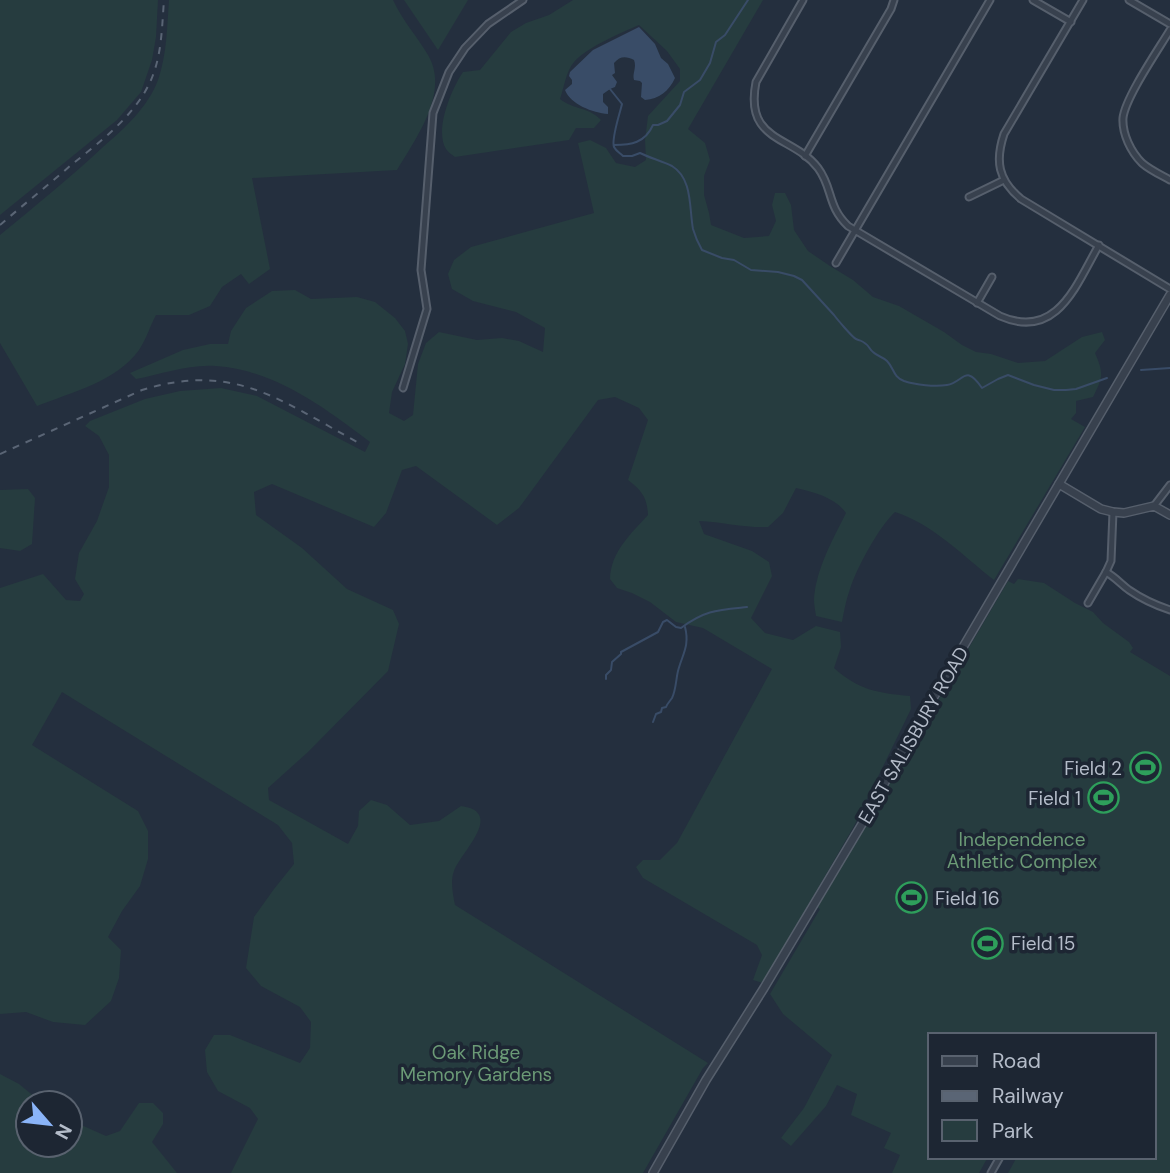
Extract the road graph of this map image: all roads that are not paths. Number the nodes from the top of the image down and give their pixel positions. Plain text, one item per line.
1 (523, 0) edge
2 (803, 0) edge
3 (894, 0) edge
4 (990, 0) edge
5 (1034, 0) edge
6 (1083, 0) edge
7 (1129, 0) edge
8 (1071, 22) junction
9 (1170, 24) edge
10 (1170, 30) edge
11 (805, 156) junction
12 (1004, 180) junction
13 (1170, 180) edge
14 (969, 197) dead end
15 (854, 230) junction
16 (1099, 245) junction
17 (836, 263) dead end
18 (992, 277) dead end
19 (1170, 289) edge
20 (1170, 295) edge
21 (976, 303) junction
22 (403, 388) dead end
23 (1059, 484) junction
24 (1170, 485) edge
25 (1154, 506) junction
26 (1113, 512) junction
27 (1170, 515) edge
28 (1106, 572) junction
29 (1088, 603) dead end
30 (1170, 610) edge
31 (653, 1173) edge

1 - 22 street
2 - 11 street
3 - 11 street
4 - 15 street
5 - 8 street
6 - 8 street
7 - 9 street
8 - 12 street
10 - 13 street
11 - 15 street
12 - 14 street
12 - 16 street
15 - 17 street
15 - 21 street
16 - 19 street
16 - 21 street
18 - 21 street
20 - 23 street, EAST SALISBURY ROAD
23 - 26 street
23 - 31 street, EAST SALISBURY ROAD
24 - 25 street
25 - 26 street
25 - 27 street
26 - 28 street
28 - 29 street
28 - 30 street

